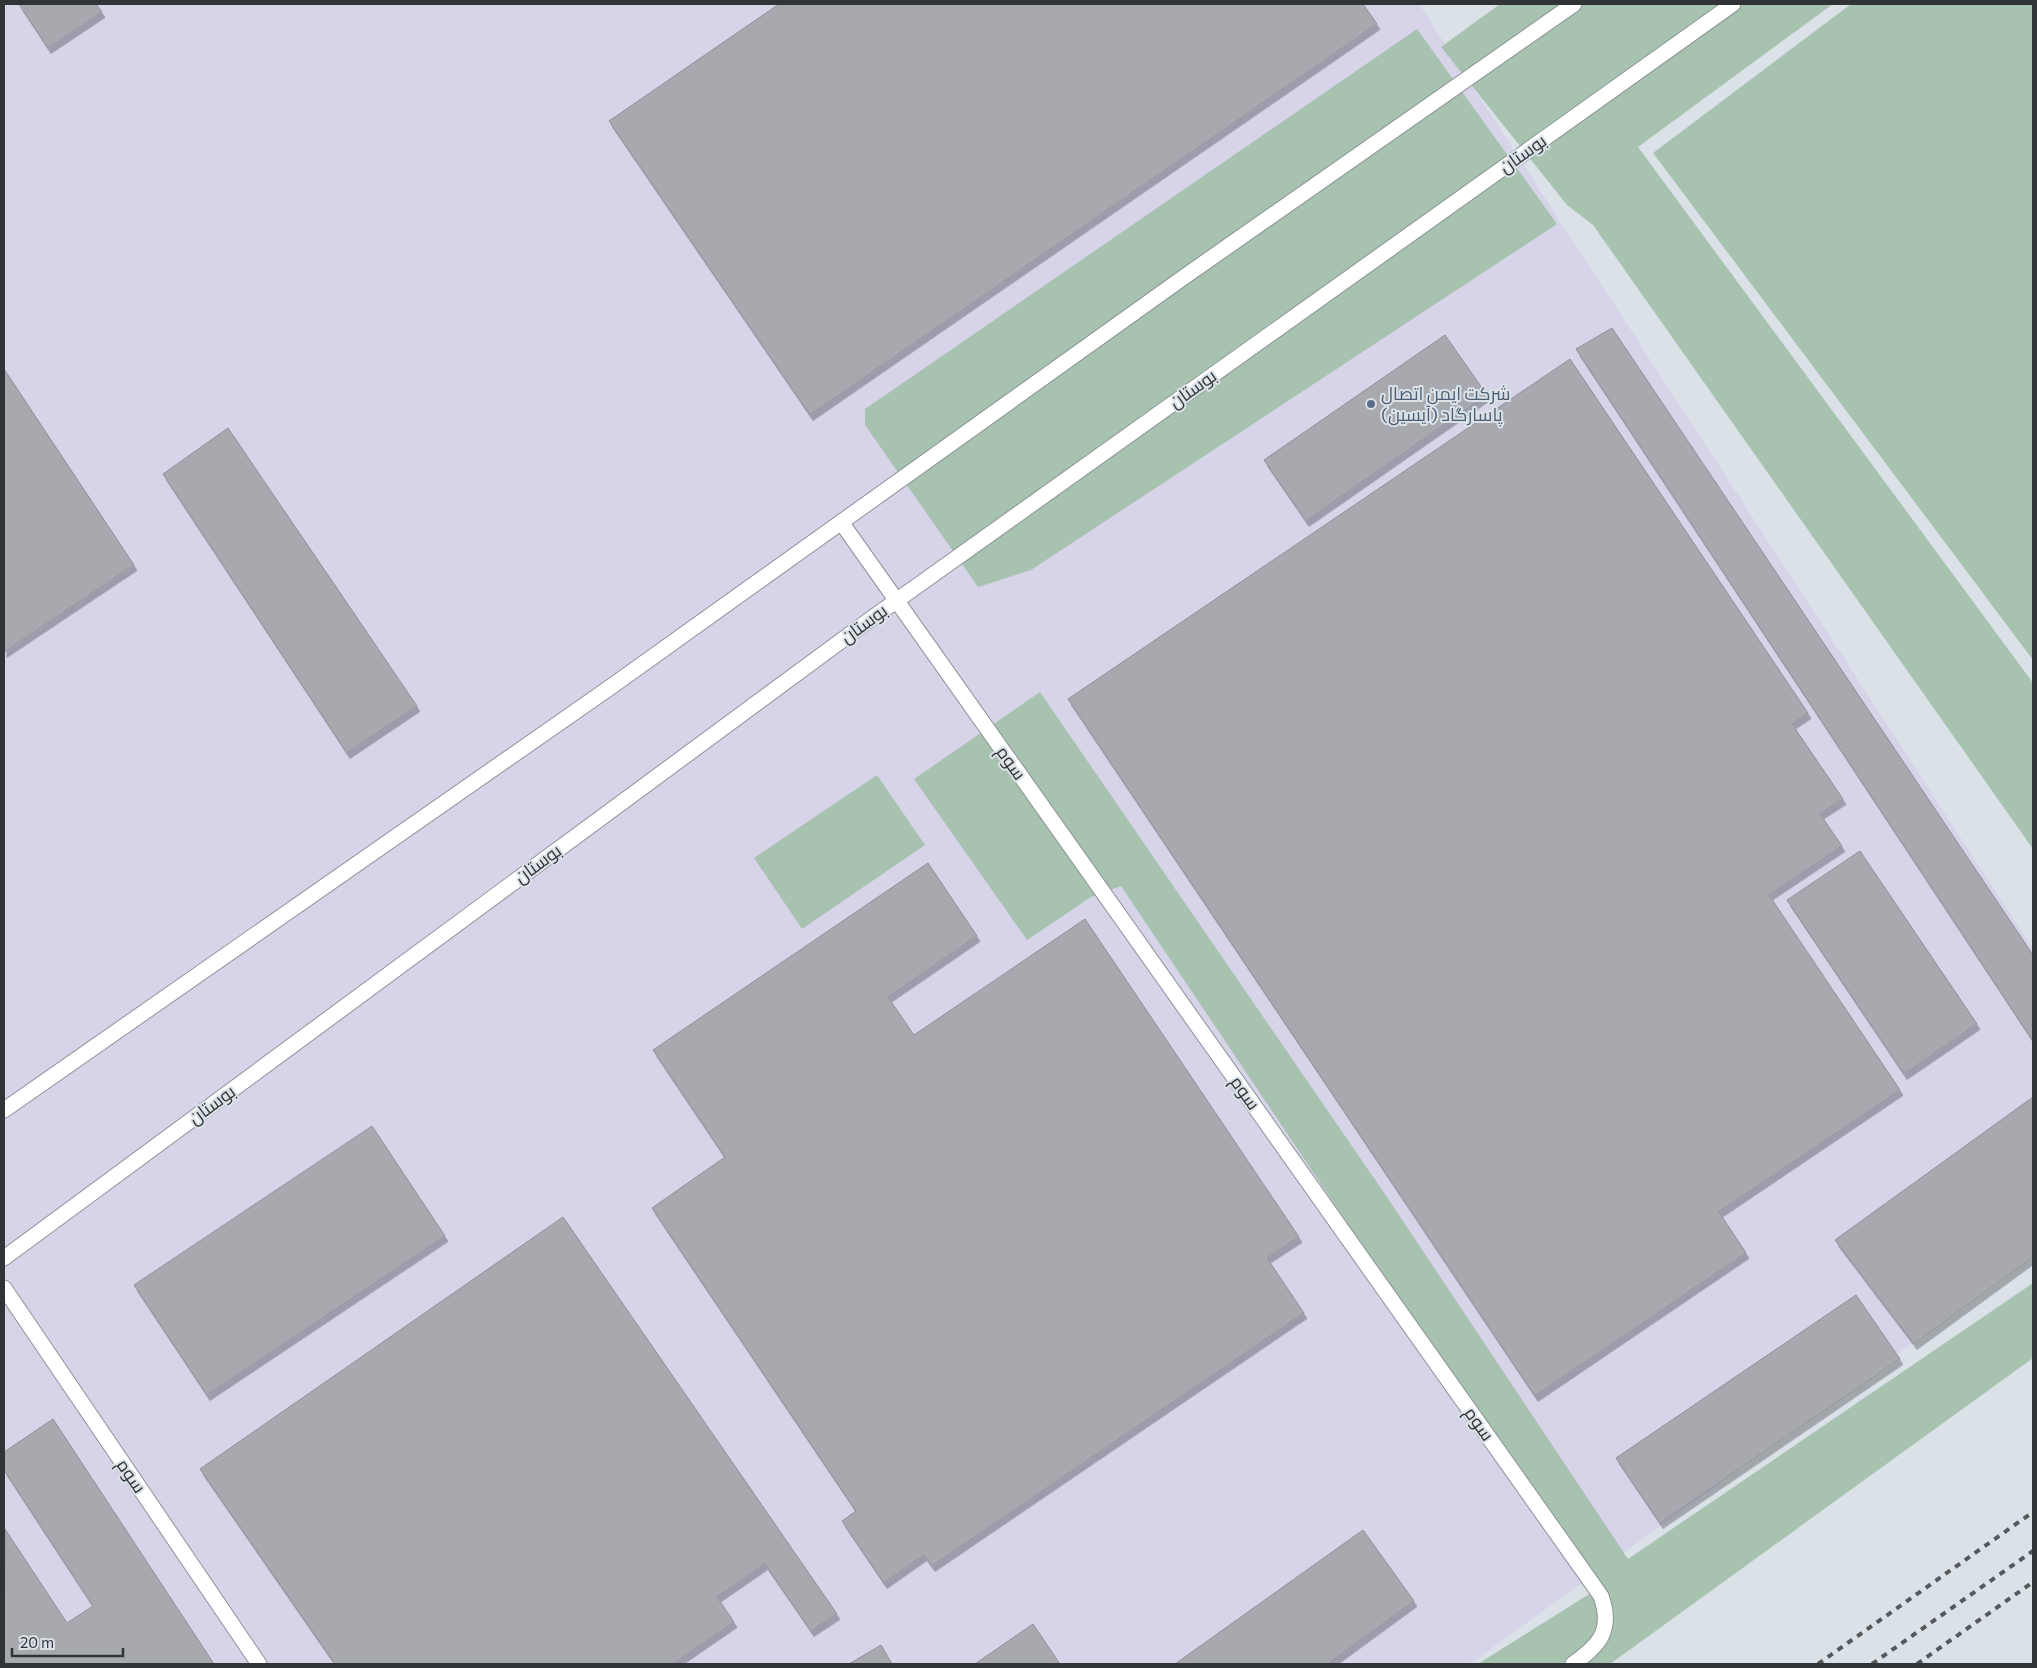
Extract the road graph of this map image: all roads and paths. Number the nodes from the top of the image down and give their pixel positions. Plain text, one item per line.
1 (1574, 4) edge
2 (1733, 4) edge
3 (841, 522) junction
4 (896, 601) junction
5 (4, 1110) edge
6 (4, 1258) edge
7 (4, 1288) edge
8 (259, 1664) edge
9 (1573, 1664) edge

1 - 3 lane
2 - 4 lane, بوستان
3 - 4 lane, سوم
3 - 5 lane
4 - 6 lane, بوستان
4 - 9 lane, سوم
7 - 8 lane, سوم

